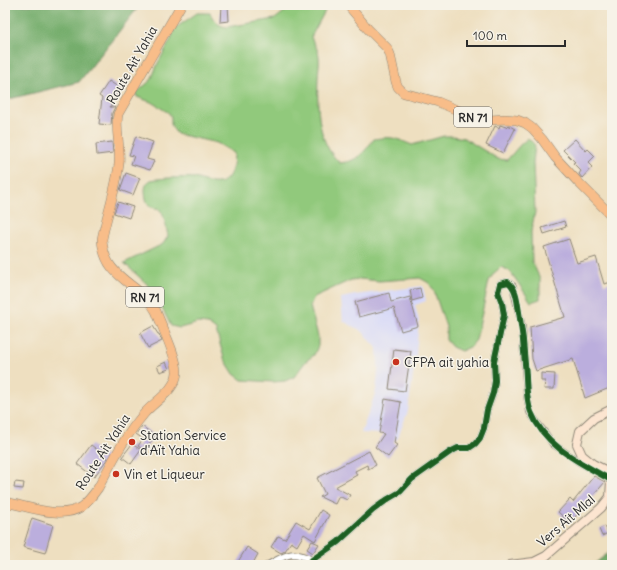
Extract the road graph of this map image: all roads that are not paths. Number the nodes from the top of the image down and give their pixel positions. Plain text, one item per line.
1 (182, 5) edge
2 (348, 5) edge
3 (612, 216) edge
4 (612, 409) edge
5 (611, 480) edge
6 (5, 502) edge
7 (310, 563) edge
8 (268, 565) edge
9 (510, 565) edge

1 - 6 main road, Route Ait Yahia / RN 71
2 - 3 main road, RN 71
4 - 5 street
5 - 7 street
5 - 9 street, Vers Ait Mlal
7 - 8 street

